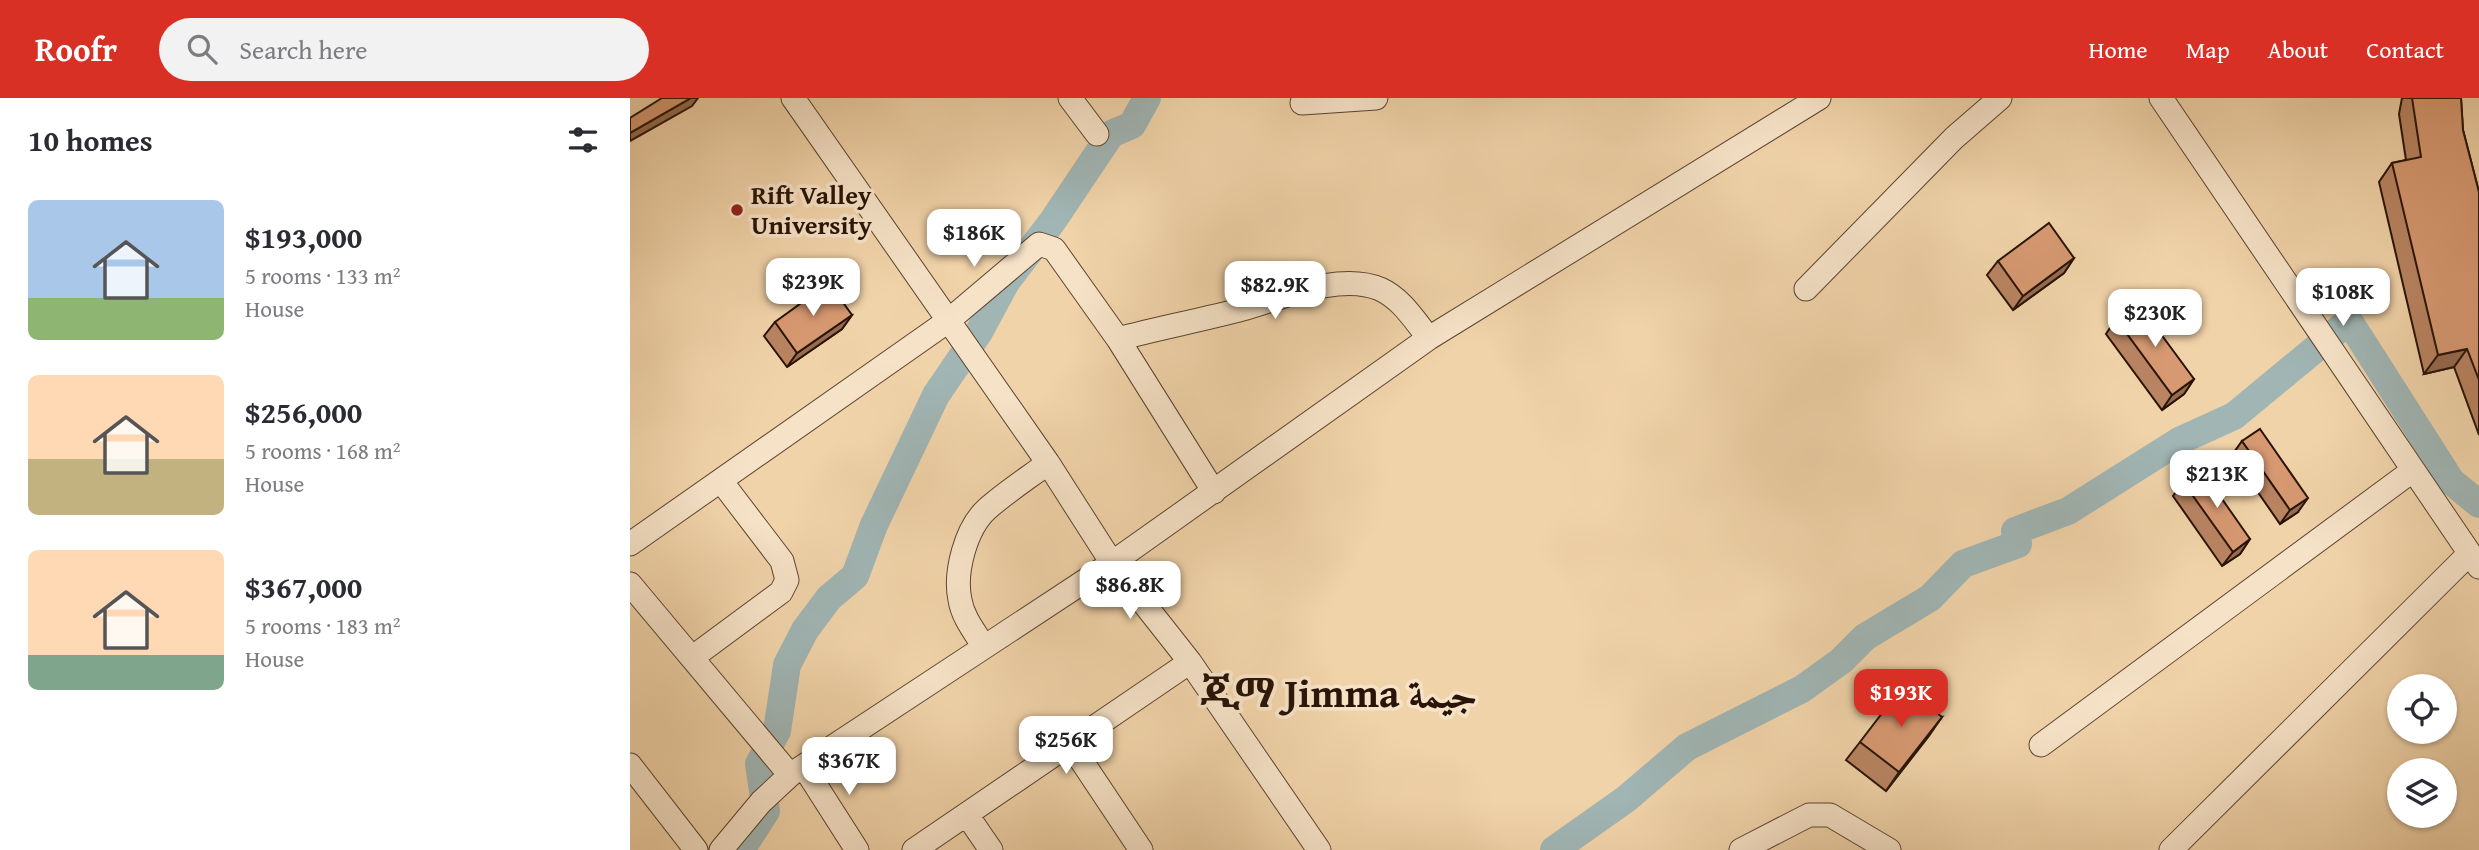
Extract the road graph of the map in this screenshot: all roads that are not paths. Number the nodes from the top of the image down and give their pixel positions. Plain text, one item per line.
1 (793, 98) edge
2 (1070, 98) edge
3 (1376, 98) edge
4 (1819, 98) edge
5 (2000, 98) edge
6 (2161, 98) edge
7 (1302, 103) dead end
8 (1097, 135) dead end
9 (1806, 289) dead end
10 (948, 321) junction
11 (1429, 338) junction
12 (1118, 339) junction
13 (1048, 463) junction
14 (2412, 471) junction
15 (721, 481) junction
16 (1214, 492) junction
17 (630, 544) edge
18 (2474, 561) edge
19 (1112, 563) junction
20 (630, 584) edge
21 (984, 648) junction
22 (692, 657) junction
23 (1190, 662) junction
24 (1071, 745) junction
25 (2041, 745) dead end
26 (630, 765) edge
27 (797, 771) junction
28 (967, 815) junction
29 (696, 850) edge
30 (721, 850) edge
31 (858, 850) edge
32 (914, 850) edge
33 (991, 850) edge
34 (1141, 850) edge
35 (1319, 850) edge
36 (1741, 850) edge
37 (1889, 850) edge
38 (2171, 850) edge

1 - 10 street
2 - 8 street
3 - 7 street
4 - 11 street
5 - 9 street
6 - 14 street
10 - 12 street
10 - 13 street
10 - 15 street
11 - 12 street
11 - 16 street
12 - 16 street
13 - 19 street
13 - 21 street
14 - 18 street
14 - 25 street
15 - 17 street
15 - 22 street
16 - 19 street
18 - 38 street
19 - 21 street
19 - 23 street
20 - 22 street
21 - 27 street
22 - 27 street
23 - 24 street
23 - 35 street
24 - 28 street
24 - 34 street
26 - 29 street
27 - 30 street
27 - 31 street
28 - 32 street
28 - 33 street
36 - 37 street

